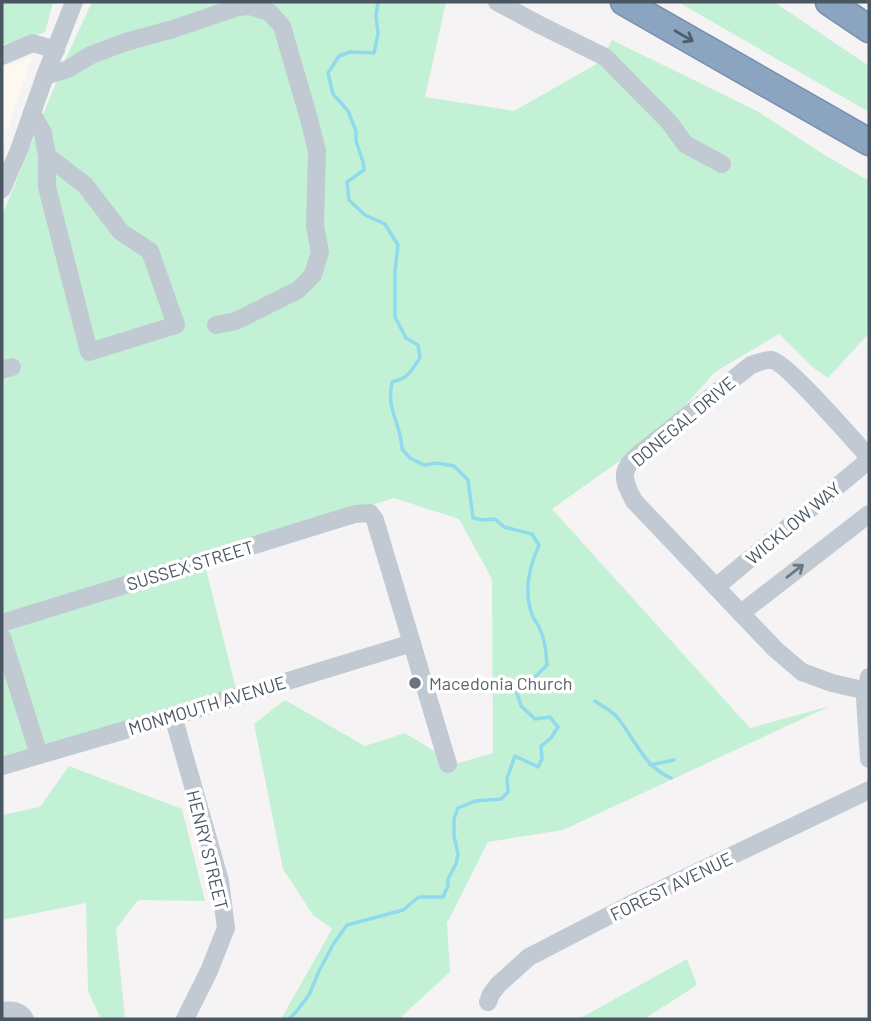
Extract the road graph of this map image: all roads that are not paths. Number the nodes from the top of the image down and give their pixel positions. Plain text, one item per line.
1 (74, 2) edge
2 (497, 2) edge
3 (624, 2) edge
4 (828, 2) edge
5 (869, 29) edge
6 (55, 50) junction
7 (2, 56) edge
8 (45, 76) junction
9 (32, 113) junction
10 (869, 142) edge
11 (47, 156) junction
12 (722, 164) dead end
13 (2, 189) edge
14 (216, 325) dead end
15 (869, 458) edge
16 (869, 514) edge
17 (716, 587) junction
18 (741, 613) junction
19 (2, 623) edge
20 (2, 637) edge
21 (412, 643) junction
22 (868, 684) edge
23 (173, 716) junction
24 (39, 755) junction
25 (869, 759) edge
26 (448, 764) dead end
27 (2, 766) edge
28 (869, 790) edge
29 (488, 1002) dead end
30 (2, 1012) edge
31 (25, 1019) edge
32 (184, 1019) edge

1 - 6 street
2 - 12 street
3 -> 10 highway
4 - 5 highway
6 - 7 street
6 - 8 street
8 - 9 street
8 - 14 street
9 - 11 street
9 - 13 street
11 - 11 street
15 - 17 street, WICKLOW WAY
15 - 17 street, DONEGAL DRIVE
18 -> 16 street, WICKLOW WAY
17 - 18 street, DONEGAL DRIVE
18 - 22 street, DONEGAL DRIVE
19 - 21 street, SUSSEX STREET
20 - 24 street
21 - 23 street, MONMOUTH AVENUE
21 - 26 street
22 - 25 street
23 - 24 street, MONMOUTH AVENUE
23 - 32 street, HENRY STREET
24 - 27 street, MONMOUTH AVENUE
28 - 29 street, FOREST AVENUE
30 - 31 street

